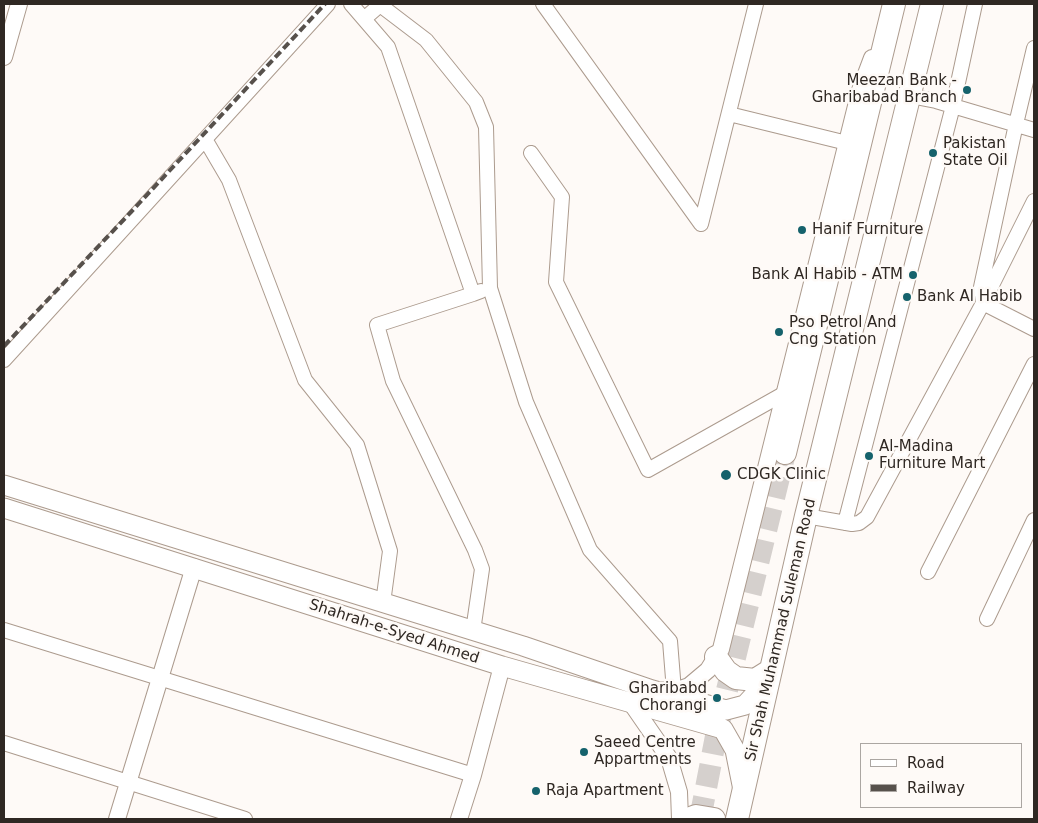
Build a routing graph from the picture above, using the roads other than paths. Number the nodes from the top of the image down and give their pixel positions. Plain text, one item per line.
1 (19, 4) edge
2 (328, 4) edge
3 (351, 4) edge
4 (542, 4) edge
5 (756, 4) edge
6 (892, 4) edge
7 (932, 4) edge
8 (975, 4) edge
9 (364, 19) junction
10 (1034, 48) edge
11 (4, 57) edge
12 (910, 96) junction
13 (953, 106) junction
14 (729, 114) junction
15 (1016, 124) junction
16 (1034, 130) edge
17 (205, 139) junction
18 (847, 142) junction
19 (531, 153) dead end
20 (1034, 201) edge
21 (490, 288) junction
22 (473, 294) junction
23 (983, 303) junction
24 (1034, 329) edge
25 (4, 360) edge
26 (1034, 364) edge
27 (785, 393) junction
28 (785, 453) tunnel mouth
29 (4, 485) edge
30 (4, 508) edge
31 (806, 516) junction
32 (1034, 520) edge
33 (846, 523) junction
34 (194, 567) junction
35 (928, 572) dead end
36 (383, 603) junction
37 (987, 619) dead end
38 (4, 630) edge
39 (473, 631) junction
40 (716, 657) junction
41 (502, 666) junction
42 (770, 675) junction
43 (160, 679) junction
44 (652, 690) junction
45 (674, 691) junction
46 (631, 703) junction
47 (4, 743) edge
48 (473, 776) junction
49 (128, 783) junction
50 (743, 792) junction
51 (117, 819) edge
52 (245, 819) edge
53 (459, 819) edge
54 (680, 819) edge
55 (688, 819) edge
56 (714, 819) edge
57 (737, 819) edge

1 - 11 street
2 - 17 street
3 - 9 street
4 - 14 street
5 - 14 street
6 - 18 street
6 - 28 highway
7 - 12 highway, Sir Shah Muhammad Suleman Road
8 - 13 street
9 - 21 street
9 - 22 street
10 - 15 street
12 - 13 street
12 - 31 highway, Sir Shah Muhammad Suleman Road
13 - 15 street
13 - 33 street
14 - 18 street
15 - 16 street
15 - 23 street
17 - 25 street
17 - 36 street
18 - 27 street
19 - 27 street
20 - 23 street
21 - 22 street
21 - 45 street
22 - 39 street
23 - 24 street
23 - 33 street
26 - 35 street
27 - 40 street
29 - 36 main road, Shahrah-e-Syed Ahmed
30 - 34 main road, Shahrah-e-Syed Ahmed
31 - 33 street
31 - 42 highway, Sir Shah Muhammad Suleman Road
32 - 37 street
34 - 41 main road, Shahrah-e-Syed Ahmed
34 - 43 street
36 - 39 main road, Shahrah-e-Syed Ahmed
38 - 43 street
39 - 44 main road, Shahrah-e-Syed Ahmed
40 - 42 highway
40 - 45 street
41 - 46 main road, Shahrah-e-Syed Ahmed
41 - 48 street
42 - 44 main road, Shahrah-e-Syed Ahmed
42 - 50 highway, Sir Shah Muhammad Suleman Road
43 - 48 street
43 - 49 street
44 - 45 street
46 - 50 main road, Shahrah-e-Syed Ahmed
46 - 54 street
47 - 49 street
48 - 53 street
49 - 51 street
49 - 52 street
50 - 57 highway, Sir Shah Muhammad Suleman Road
55 - 56 highway

